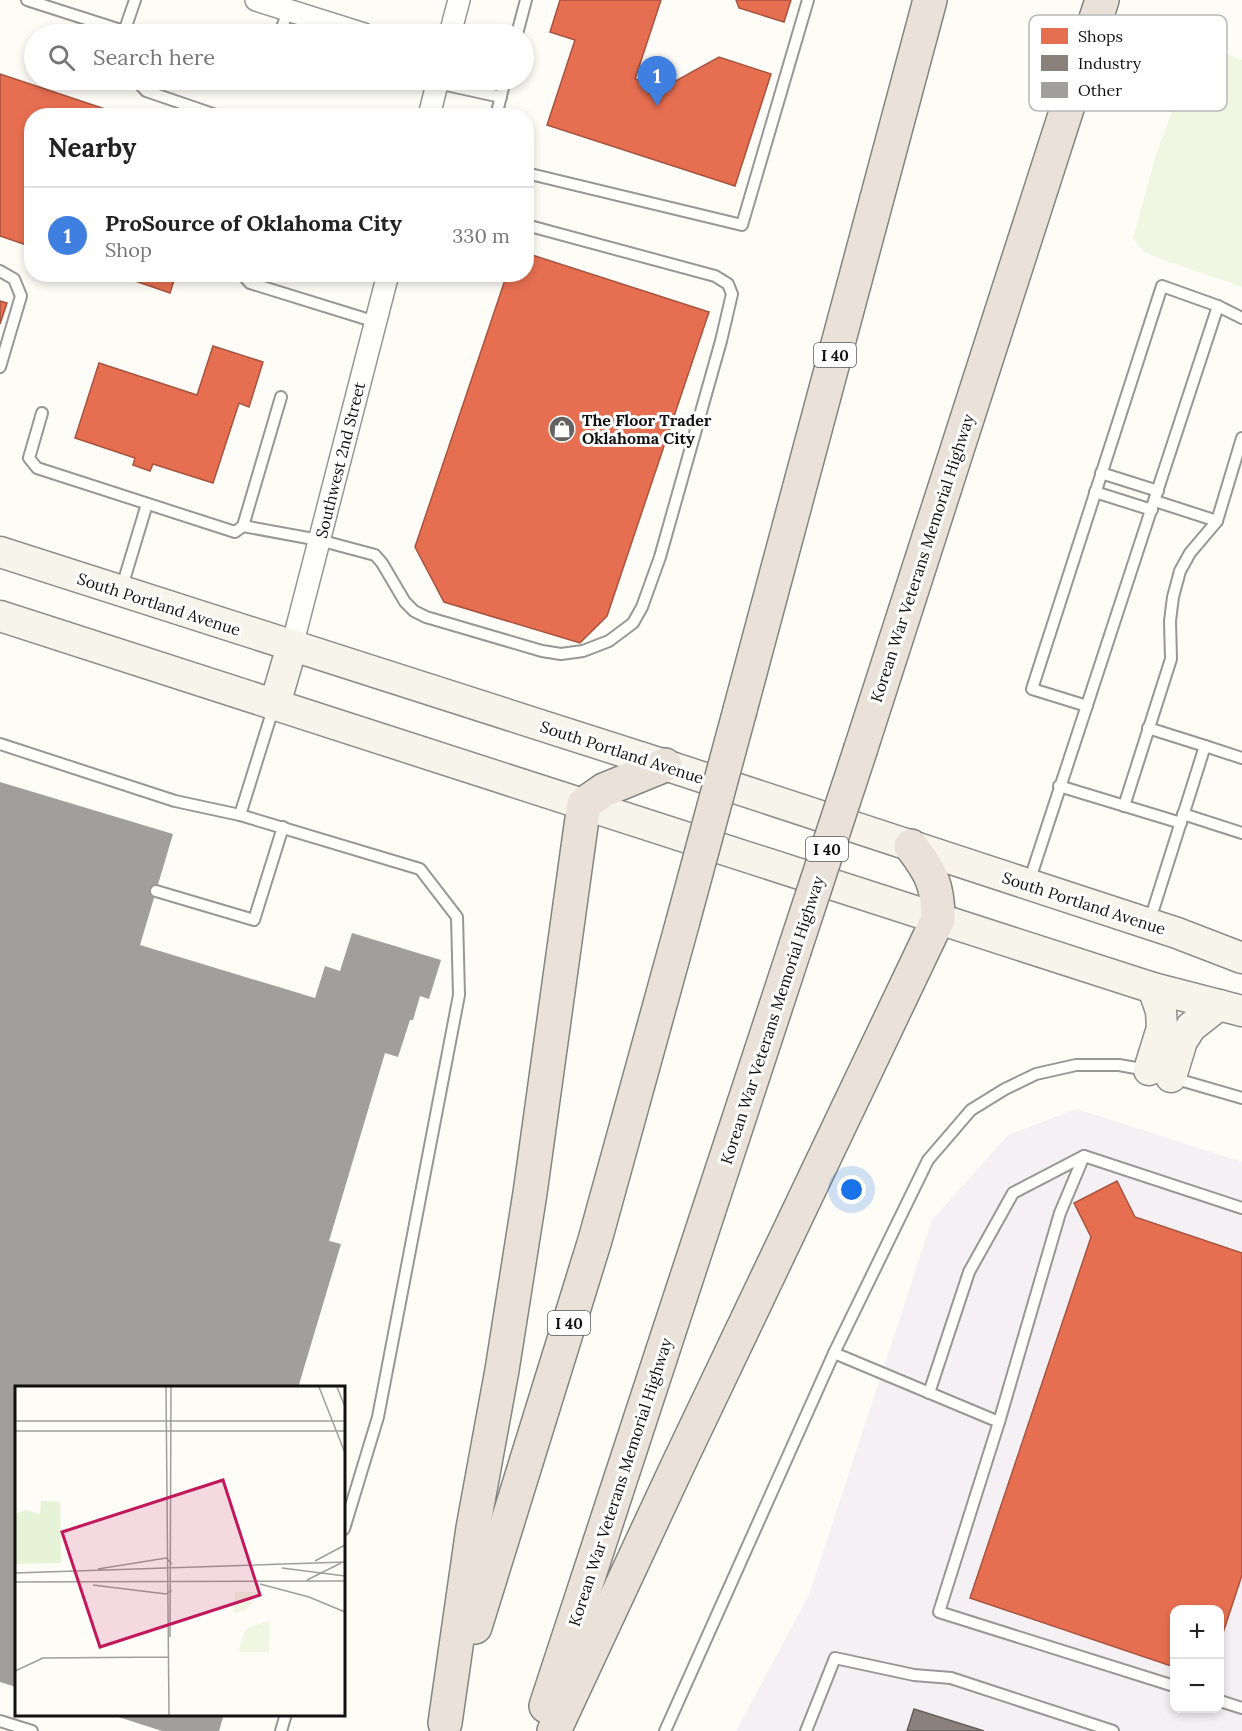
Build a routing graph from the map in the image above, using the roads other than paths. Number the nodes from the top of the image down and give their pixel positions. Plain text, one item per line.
1 (27, 0) edge
2 (135, 0) edge
3 (256, 0) edge
4 (459, 0) edge
5 (526, 0) edge
6 (808, 0) edge
7 (930, 0) edge
8 (1102, 0) edge
9 (1118, 0) edge
10 (288, 10) junction
11 (1097, 15) edge
12 (1109, 15) edge
13 (98, 24) edge
14 (129, 24) edge
15 (283, 24) edge
16 (332, 24) edge
17 (453, 24) edge
18 (520, 24) edge
19 (145, 90) edge
20 (436, 90) edge
21 (473, 90) edge
22 (503, 90) edge
23 (501, 97) junction
24 (196, 108) edge
25 (431, 108) edge
26 (498, 108) edge
27 (1067, 111) edge
28 (534, 175) edge
29 (534, 227) edge
30 (0, 271) edge
31 (249, 282) edge
32 (386, 282) edge
33 (1218, 306) junction
34 (1242, 318) edge
35 (376, 322) junction
36 (0, 367) edge
37 (281, 397) dead end
38 (42, 413) dead end
39 (1242, 438) edge
40 (1101, 473) junction
41 (1095, 492) junction
42 (1155, 500) junction
43 (147, 504) junction
44 (1217, 521) junction
45 (243, 526) junction
46 (319, 540) junction
47 (0, 552) edge
48 (121, 591) junction
49 (0, 616) edge
50 (292, 646) junction
51 (275, 704) junction
52 (1087, 706) junction
53 (1148, 728) junction
54 (0, 744) edge
55 (1205, 746) junction
56 (1242, 758) edge
57 (665, 765) junction
58 (1059, 786) junction
59 (584, 804) junction
60 (1124, 806) junction
61 (240, 815) junction
62 (1182, 819) junction
63 (283, 827) junction
64 (1242, 832) edge
65 (911, 846) junction
66 (1028, 884) junction
67 (156, 891) dead end
68 (938, 919) junction
69 (1149, 924) junction
70 (1242, 958) edge
71 (1153, 988) junction
72 (1230, 1008) edge
73 (1160, 1074) junction
74 (1242, 1098) edge
75 (1084, 1156) junction
76 (1242, 1208) edge
77 (834, 1353) junction
78 (929, 1393) junction
79 (999, 1422) junction
80 (345, 1526) edge
81 (1170, 1685) edge
82 (1224, 1702) edge
83 (1242, 1708) edge
84 (285, 1716) edge
85 (0, 1721) edge
86 (443, 1727) edge
87 (32, 1731) edge
88 (281, 1731) edge
89 (538, 1731) edge
90 (554, 1731) edge
91 (665, 1731) edge
92 (806, 1731) edge
93 (1113, 1731) edge

1 - 13 lane
2 - 14 lane
3 - 10 street
4 - 17 street
5 - 18 lane
6 - 28 lane
7 - 86 highway, I 40, bridge
8 - 11 highway, Korean War Veterans Memorial Highway / I 40
9 - 12 highway
10 - 15 lane
10 - 16 street
19 - 24 lane
20 - 25 street
21 - 23 lane
22 - 23 lane
23 - 26 lane
27 - 89 highway, Korean War Veterans Memorial Highway / I 40, bridge
29 - 46 lane
30 - 36 lane
31 - 35 lane
32 - 35 street, Southwest 2nd Street
33 - 34 lane
33 - 40 lane
33 - 42 lane
35 - 46 street, Southwest 2nd Street
37 - 45 lane
38 - 43 lane
39 - 44 lane
40 - 41 lane
40 - 42 lane
41 - 42 lane
41 - 52 lane
42 - 44 lane
42 - 52 lane
43 - 45 lane
43 - 48 lane
44 - 53 lane
45 - 46 lane
46 - 50 street, Southwest 2nd Street
47 - 48 main road, South Portland Avenue
48 - 50 main road, South Portland Avenue
49 - 51 main road
50 - 51 main road
50 - 57 main road, South Portland Avenue
51 - 59 main road
51 - 61 lane
52 - 58 lane
53 - 55 lane
53 - 60 lane
54 - 61 lane
55 - 56 lane
55 - 62 lane
57 - 59 highway
57 - 65 main road, South Portland Avenue
58 - 60 lane
58 - 66 lane
59 - 68 main road
59 - 86 highway
60 - 62 lane
61 - 63 lane
62 - 64 lane
62 - 69 lane
63 - 67 lane
63 - 80 lane
65 - 66 main road, South Portland Avenue
65 - 68 highway
66 - 69 main road, South Portland Avenue
68 - 71 main road
68 - 90 highway
69 - 70 main road, South Portland Avenue
71 - 72 main road
71 - 73 main road
72 - 73 main road
73 - 74 lane
73 - 77 lane
75 - 76 lane
75 - 78 lane
75 - 79 lane
77 - 78 lane
77 - 91 lane
78 - 79 lane
79 - 81 lane
82 - 83 lane
84 - 88 lane
85 - 87 lane
92 - 93 lane

